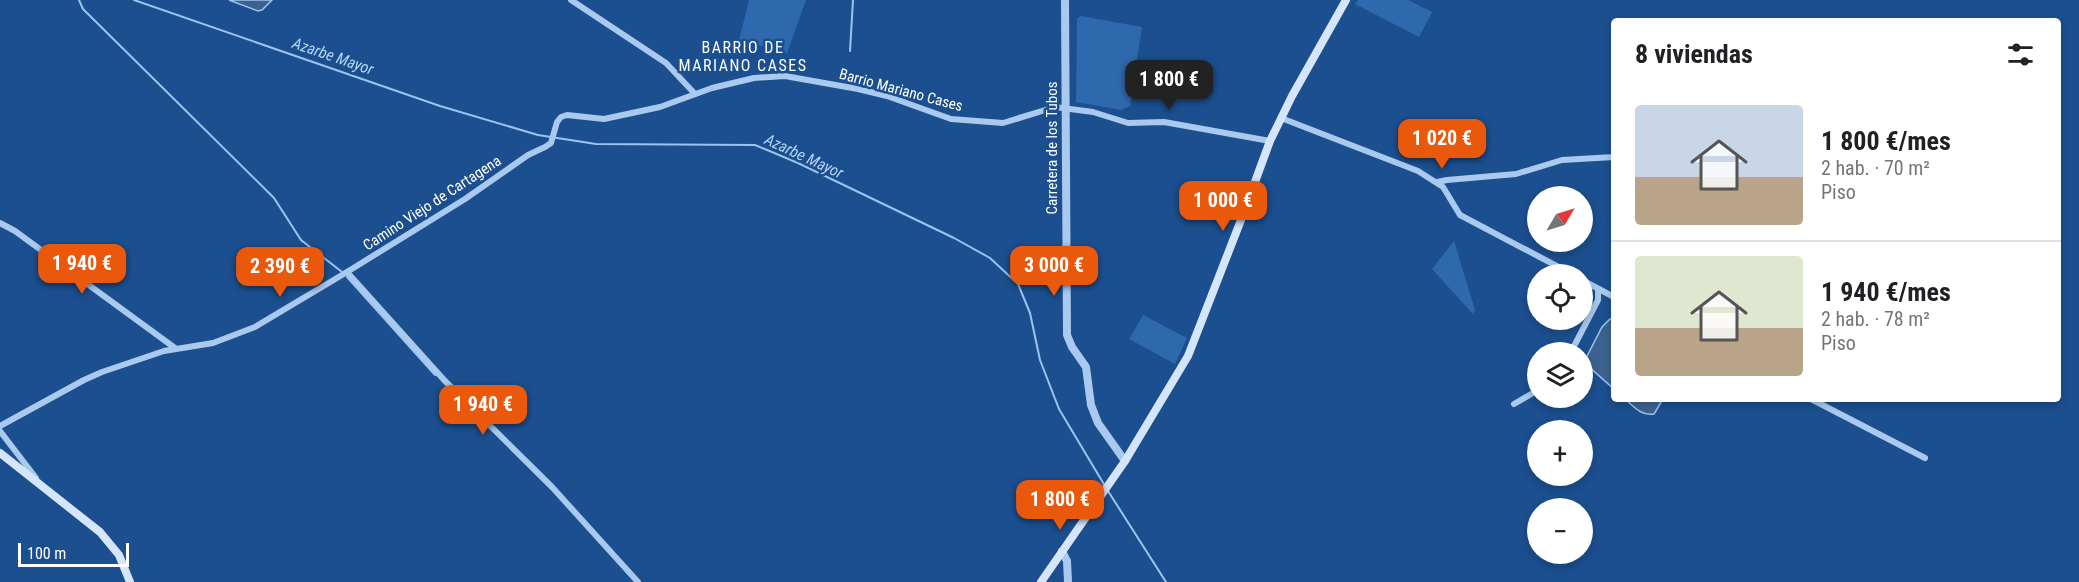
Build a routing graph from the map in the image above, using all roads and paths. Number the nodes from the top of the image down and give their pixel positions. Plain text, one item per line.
1 (571, 0) edge
2 (1065, 0) edge
3 (1346, 0) edge
4 (695, 94) junction
5 (1066, 108) junction
6 (1281, 118) junction
7 (1270, 141) junction
8 (551, 143) joint
9 (1611, 157) edge
10 (1437, 182) junction
11 (0, 223) edge
12 (1553, 264) edge
13 (347, 272) junction
14 (1593, 286) edge
15 (1598, 289) junction
16 (1611, 296) edge
17 (1576, 342) edge
18 (176, 348) junction
19 (1527, 396) edge
20 (1817, 402) edge
21 (1514, 404) dead end
22 (0, 426) edge
23 (0, 431) edge
24 (0, 453) edge
25 (1925, 458) dead end
26 (1125, 461) junction
27 (39, 482) junction
28 (1062, 551) junction
29 (130, 582) edge
30 (638, 582) edge
31 (1041, 582) edge
32 (1068, 582) edge

1 - 4 street
2 - 5 street, Carretera de los Tubos
3 - 6 main road
4 - 5 street, Barrio Mariano Cases
4 - 8 street, Barrio Mariano Cases
5 - 7 street, Barrio Mariano Cases
5 - 26 street, Carretera de los Tubos
6 - 7 main road
6 - 10 street
7 - 26 main road
8 - 13 street, Camino Viejo de Cartagena
9 - 10 street
10 - 12 street
11 - 18 street
13 - 18 street, Camino Viejo de Cartagena
13 - 30 street
14 - 15 street
15 - 16 street
15 - 17 street
18 - 22 street, Camino Viejo de Cartagena
19 - 21 street
20 - 25 street
23 - 27 street
24 - 27 main road
26 - 28 main road
27 - 29 main road
28 - 31 main road
28 - 32 street

